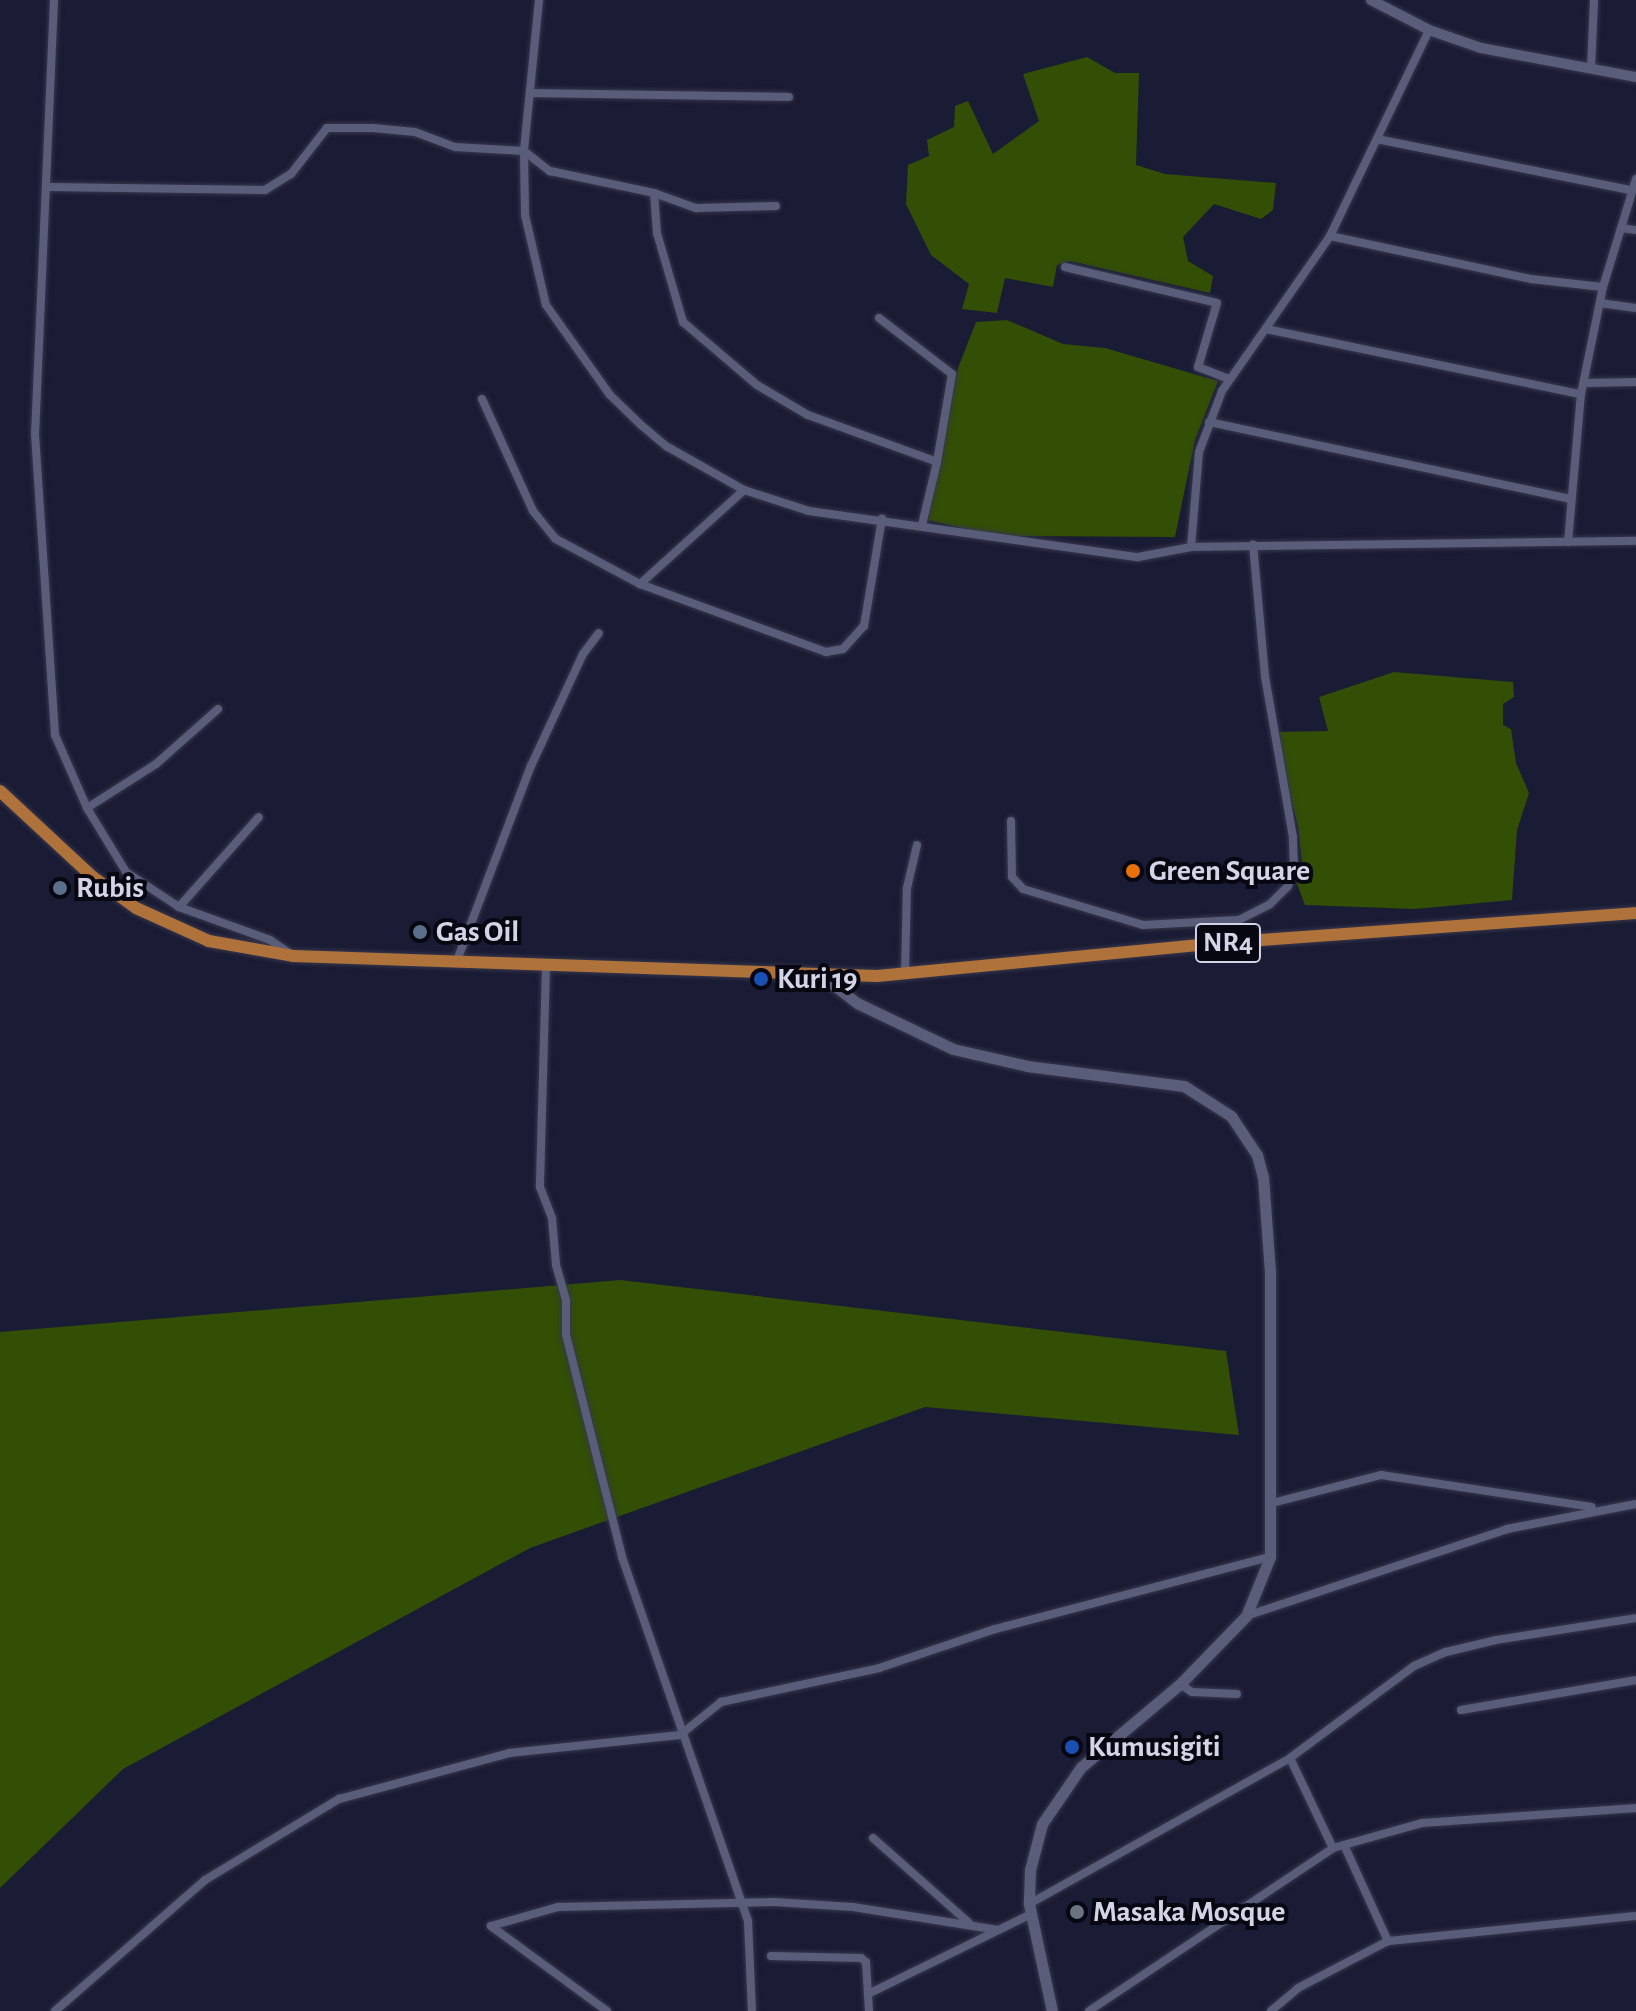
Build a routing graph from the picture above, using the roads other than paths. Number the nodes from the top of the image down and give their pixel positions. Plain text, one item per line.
1 (54, 0) edge
2 (539, 0) edge
3 (1371, 0) edge
4 (1594, 0) edge
5 (1429, 30) junction
6 (1591, 69) junction
7 (1636, 77) edge
8 (532, 93) junction
9 (789, 97) dead end
10 (1377, 139) junction
11 (524, 151) junction
12 (1636, 179) edge
13 (48, 187) junction
14 (1631, 190) junction
15 (654, 193) junction
16 (776, 206) dead end
17 (1621, 228) junction
18 (1636, 230) edge
19 (1330, 236) junction
20 (1065, 267) dead end
21 (1603, 287) junction
22 (1600, 303) junction
23 (1636, 308) edge
24 (879, 318) dead end
25 (1266, 329) junction
26 (1230, 379) junction
27 (1636, 382) edge
28 (1585, 383) junction
29 (1581, 394) junction
30 (482, 399) dead end
31 (1209, 422) junction
32 (937, 462) junction
33 (744, 490) junction
34 (1570, 499) junction
35 (882, 519) junction
36 (922, 525) junction
37 (1636, 541) edge
38 (1568, 542) junction
39 (1253, 545) junction
40 (1191, 547) junction
41 (640, 584) junction
42 (599, 633) dead end
43 (218, 709) dead end
44 (0, 791) edge
45 (87, 808) junction
46 (259, 817) dead end
47 (1011, 821) dead end
48 (917, 845) dead end
49 (179, 907) junction
50 (1636, 913) edge
51 (1239, 920) junction
52 (1218, 943) junction
53 (293, 956) junction
54 (455, 964) junction
55 (546, 967) junction
56 (905, 974) junction
57 (821, 975) junction
58 (1272, 1503) junction
59 (1636, 1504) edge
60 (1597, 1509) junction
61 (1270, 1557) junction
62 (1246, 1616) junction
63 (1636, 1618) edge
64 (1636, 1680) edge
65 (1180, 1684) junction
66 (1237, 1694) dead end
67 (1461, 1710) dead end
68 (680, 1735) junction
69 (1290, 1758) junction
70 (1636, 1808) edge
71 (873, 1838) dead end
72 (1344, 1845) junction
73 (1333, 1848) junction
74 (742, 1903) junction
75 (1030, 1909) junction
76 (1636, 1916) edge
77 (969, 1923) junction
78 (998, 1930) junction
79 (1388, 1941) junction
80 (771, 1956) dead end
81 (868, 1994) junction
82 (55, 2011) edge
83 (607, 2011) edge
84 (752, 2011) edge
85 (869, 2011) edge
86 (1052, 2011) edge
87 (1089, 2011) edge
88 (1271, 2011) edge

1 - 13 street
2 - 8 street
3 - 5 street
4 - 6 street
5 - 6 street
5 - 10 street
6 - 7 street
8 - 9 street
8 - 11 street
10 - 14 street
10 - 19 street
11 - 13 street
11 - 15 street
11 - 33 street
12 - 14 street
13 - 45 street
14 - 17 street
15 - 16 street
15 - 32 street
17 - 18 street
17 - 21 street
19 - 21 street
19 - 25 street
20 - 26 street
21 - 22 street
22 - 23 street
22 - 28 street
24 - 32 street
25 - 26 street
25 - 29 street
26 - 31 street
27 - 28 street
28 - 29 street
29 - 34 street
30 - 41 street
31 - 34 street
31 - 40 street
32 - 36 street
33 - 35 street
33 - 41 street
34 - 38 street
35 - 36 street
35 - 41 street
36 - 40 street
37 - 38 street
38 - 39 street
39 - 40 street
39 - 51 street
42 - 54 street
43 - 45 street
44 - 53 highway, NR4
45 - 49 street
46 - 49 street
47 - 51 street
48 - 56 street
49 - 53 street
50 - 52 highway, NR4
51 - 52 street
52 - 56 highway, NR4
53 - 54 highway, NR4
54 - 55 highway, NR4
55 - 57 highway, NR4
55 - 68 street
56 - 57 highway, NR4
57 - 58 main road
58 - 60 street
58 - 61 main road
59 - 60 street
60 - 62 street
61 - 62 main road
61 - 68 street
62 - 65 main road
63 - 69 street
64 - 67 street
65 - 66 street
65 - 75 main road
68 - 74 street
68 - 82 street
69 - 73 street
69 - 75 street
70 - 72 street
71 - 77 street
72 - 73 street
72 - 79 street
73 - 87 street
74 - 77 street
74 - 83 street
74 - 84 street
75 - 78 street
75 - 86 main road
76 - 79 street
77 - 78 street
78 - 81 street
79 - 88 street
80 - 81 street
81 - 85 street

